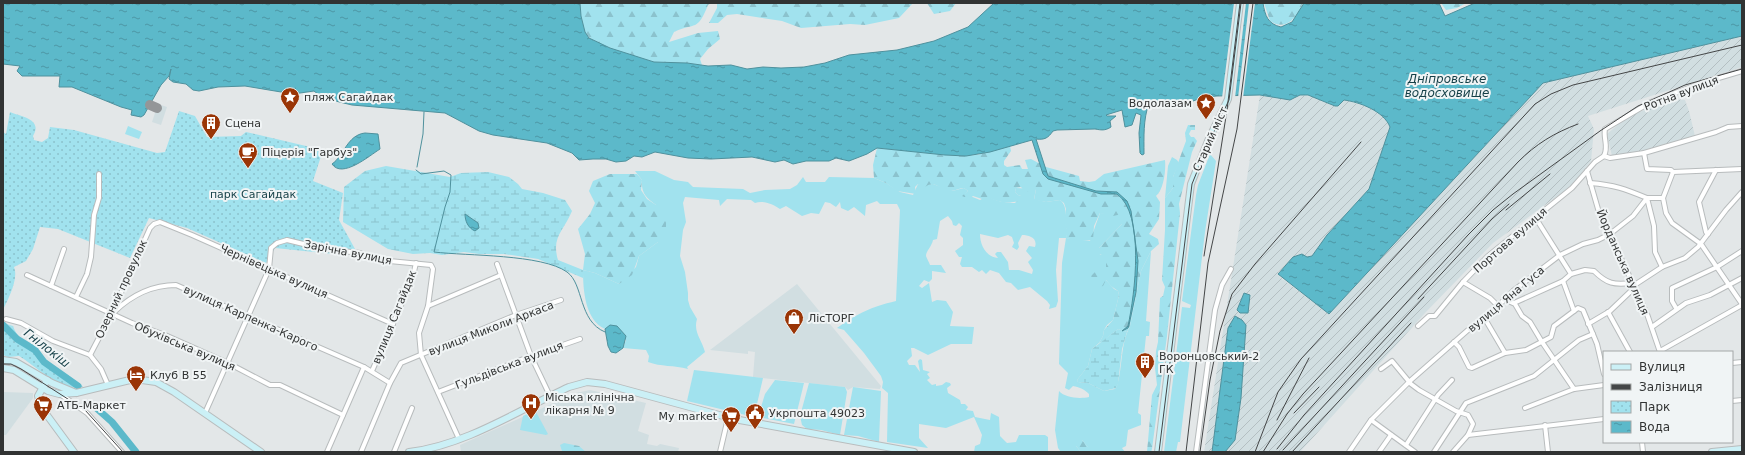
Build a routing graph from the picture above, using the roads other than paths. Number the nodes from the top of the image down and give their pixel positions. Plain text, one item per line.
1 (1240, 3) edge
2 (1742, 71) edge
3 (1742, 126) edge
4 (1644, 153) junction
5 (1604, 156) junction
6 (1742, 169) edge
7 (1716, 170) junction
8 (1587, 171) junction
9 (1673, 172) junction
10 (98, 174) dead end
11 (1590, 183) junction
12 (1742, 192) edge
13 (1648, 198) junction
14 (1662, 198) junction
15 (1535, 218) junction
16 (154, 224) joint
17 (1610, 234) junction
18 (1708, 234) junction
19 (1701, 244) junction
20 (64, 249) dead end
21 (1742, 251) edge
22 (1560, 255) junction
23 (416, 263) junction
24 (496, 264) dead end
25 (1662, 267) junction
26 (1717, 267) junction
27 (269, 269) junction
28 (1231, 269) dead end
29 (1571, 274) junction
30 (27, 275) dead end
31 (501, 275) junction
32 (1742, 278) edge
33 (1563, 280) junction
34 (1463, 282) junction
35 (1632, 284) junction
36 (1730, 285) junction
37 (51, 286) junction
38 (76, 297) junction
39 (561, 300) dead end
40 (1506, 300) junction
41 (1514, 303) junction
42 (1742, 304) edge
43 (428, 306) junction
44 (1499, 307) junction
45 (1676, 308) junction
46 (1574, 311) junction
47 (1608, 312) junction
48 (112, 313) junction
49 (516, 315) junction
50 (248, 317) junction
51 (6, 319) dead end
52 (1485, 319) junction
53 (393, 324) junction
54 (1588, 324) junction
55 (1418, 326) dead end
56 (1652, 327) junction
57 (1593, 334) junction
58 (580, 339) dead end
59 (1454, 342) junction
60 (1542, 342) junction
61 (1629, 351) edge
62 (1660, 351) edge
63 (1662, 351) edge
64 (1505, 352) junction
65 (90, 355) junction
66 (421, 355) junction
67 (531, 356) junction
68 (3, 360) edge
69 (1554, 360) junction
70 (228, 363) junction
71 (364, 367) junction
72 (3, 368) edge
73 (1381, 369) dead end
74 (1603, 370) edge
75 (372, 371) junction
76 (47, 380) junction
77 (1452, 380) dead end
78 (1410, 381) junction
79 (390, 383) junction
80 (108, 385) junction
81 (1603, 385) edge
82 (42, 388) junction
83 (1574, 389) junction
84 (438, 392) junction
85 (76, 393) junction
86 (59, 394) junction
87 (550, 396) junction
88 (1435, 400) junction
89 (412, 408) dead end
90 (1526, 408) dead end
91 (1460, 411) junction
92 (205, 413) junction
93 (343, 415) junction
94 (728, 418) junction
95 (1603, 419) edge
96 (1371, 420) junction
97 (1545, 425) junction
98 (1391, 435) junction
99 (1468, 435) junction
100 (459, 440) junction
101 (1407, 447) junction
102 (1742, 449) edge
103 (902, 451) edge
104 (74, 452) edge
105 (122, 452) edge
106 (261, 452) edge
107 (327, 452) edge
108 (361, 452) edge
109 (394, 452) edge
110 (409, 452) edge
111 (720, 452) edge
112 (914, 452) edge
113 (1158, 452) edge
114 (1196, 452) edge
115 (1349, 452) edge
116 (1379, 452) edge
117 (1406, 452) edge
118 (1415, 452) edge
119 (1434, 452) edge
120 (1454, 452) edge
121 (1548, 452) edge
122 (1712, 452) edge

1 - 113 main road, Старий міст
2 - 5 street, Ротна вулиця
3 - 4 street
4 - 5 street
4 - 9 street
5 - 8 street, Портова вулиця
6 - 7 street
7 - 9 street
7 - 18 street
8 - 11 street, Йорданська вулиця
8 - 15 street, Портова вулиця
9 - 14 street
10 - 38 street
11 - 13 street
11 - 17 street, Йорданська вулиця
12 - 18 street
13 - 14 street
13 - 17 street, вулиця Яна Гуса
13 - 25 street
14 - 19 street
15 - 22 street
15 - 34 street, Портова вулиця
16 - 27 street, Чернівецька вулиця
16 - 48 street, Озерний провулок
17 - 22 street, вулиця Яна Гуса
17 - 35 street, Йорданська вулиця
18 - 19 street
19 - 25 street
19 - 26 street
20 - 37 street
21 - 26 street
22 - 29 street
22 - 40 street, вулиця Яна Гуса
23 - 27 street, Зарічна вулиця
23 - 43 street, Зарічна вулиця
23 - 53 street, вулиця Сагайдак
24 - 31 street
25 - 35 street
26 - 36 street
26 - 45 street
27 - 50 street
27 - 53 street, Чернівецька вулиця
28 - 114 street
29 - 33 street
29 - 35 street
30 - 37 street, Обухівська вулиця
31 - 43 street
31 - 49 street
32 - 36 street
33 - 41 street
33 - 46 street
34 - 44 street
34 - 55 street, Портова вулиця
35 - 47 street
35 - 56 street, Йорданська вулиця
36 - 42 street
36 - 45 street
37 - 38 street, Обухівська вулиця
38 - 48 street, Обухівська вулиця
39 - 49 street, вулиця Миколи Аркаса
40 - 41 street
40 - 44 street, вулиця Яна Гуса
41 - 60 street
42 - 63 street
43 - 66 street, Зарічна вулиця
44 - 52 street, вулиця Яна Гуса
45 - 56 street
46 - 54 street
46 - 60 street
47 - 54 street
47 - 61 street
48 - 50 street, вулиця Карпенка-Карого
48 - 65 street, Озерний провулок
48 - 70 street, Обухівська вулиця
49 - 66 street, вулиця Миколи Аркаса
49 - 67 street
50 - 70 street
50 - 71 street, вулиця Карпенка-Карого
51 - 65 street
52 - 59 street, вулиця Яна Гуса
52 - 64 street
53 - 75 street, вулиця Сагайдак
54 - 57 street
56 - 62 street, Йорданська вулиця
57 - 69 street
57 - 74 street
58 - 67 street, Гульдівська вулиця
59 - 64 street
59 - 78 street, вулиця Яна Гуса
60 - 64 street
60 - 69 street
65 - 80 street
66 - 79 street, вулиця Миколи Аркаса
66 - 84 street, Зарічна вулиця
67 - 84 street, Гульдівська вулиця
67 - 87 street
68 - 76 main road
69 - 83 street
69 - 91 street
70 - 92 street
70 - 93 street, Обухівська вулиця
71 - 75 street, вулиця Карпенка-Карого
71 - 93 street, вулиця Сагайдак
72 - 82 main road
73 - 78 street
75 - 79 street, вулиця Карпенка-Карого
76 - 82 main road
76 - 85 main road
77 - 88 street
78 - 88 street
78 - 96 street, вулиця Яна Гуса
79 - 108 street, вулиця Миколи Аркаса
80 - 85 main road
80 - 92 main road
81 - 83 street
82 - 86 main road
82 - 104 main road
83 - 90 street
84 - 100 street, Зарічна вулиця
85 - 86 main road
86 - 105 street
87 - 94 main road
87 - 100 main road
88 - 91 street
88 - 101 street
89 - 109 street
91 - 99 street
91 - 119 street
92 - 106 main road
93 - 107 street, вулиця Сагайдак
94 - 103 main road
94 - 111 street
95 - 97 street
96 - 98 street
96 - 115 street, вулиця Яна Гуса
97 - 99 street
97 - 121 street
98 - 101 street
98 - 116 street
99 - 120 street
100 - 110 main road
101 - 117 street
101 - 118 street
102 - 122 main road
103 - 112 main road

